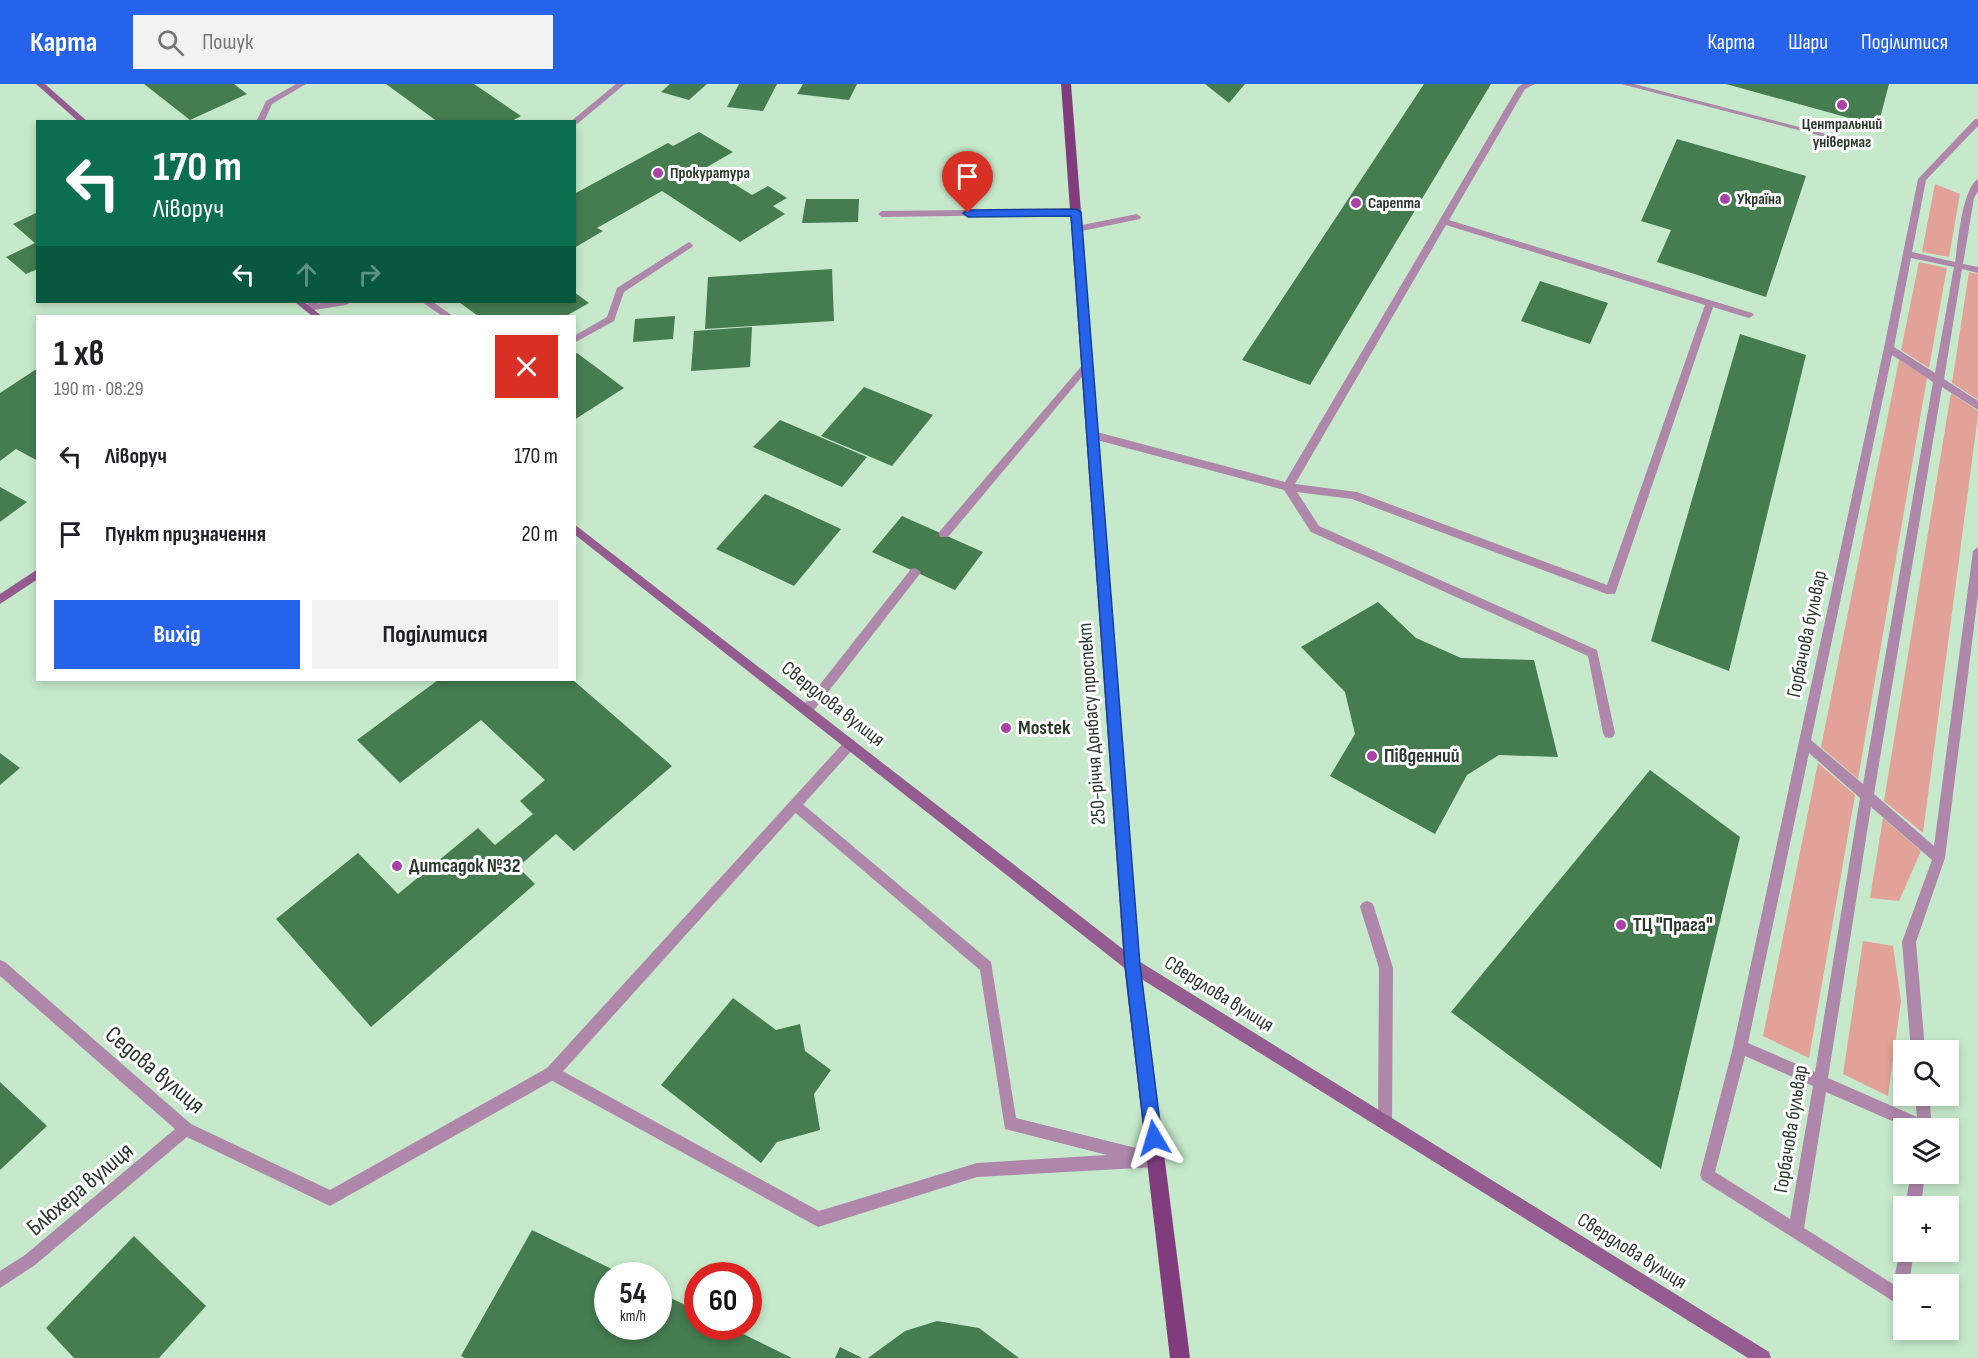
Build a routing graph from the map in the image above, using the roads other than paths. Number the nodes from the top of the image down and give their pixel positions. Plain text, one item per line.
1 (40, 84) edge
2 (303, 84) edge
3 (621, 84) edge
4 (1066, 84) edge
5 (1531, 84) edge
6 (1625, 84) edge
7 (82, 120) edge
8 (262, 120) edge
9 (576, 120) edge
10 (1978, 121) edge
11 (1856, 143) dead end
12 (1978, 182) edge
13 (1076, 212) junction
14 (882, 214) dead end
15 (1137, 217) dead end
16 (1443, 221) junction
17 (1077, 229) junction
18 (689, 245) dead end
19 (1907, 254) junction
20 (1958, 265) junction
21 (1978, 270) edge
22 (332, 303) edge
23 (428, 303) edge
24 (1710, 303) junction
25 (303, 305) edge
26 (316, 315) edge
27 (446, 315) edge
28 (1749, 315) dead end
29 (576, 339) edge
30 (1889, 348) junction
31 (1088, 364) junction
32 (1937, 380) junction
33 (1978, 406) edge
34 (1093, 435) junction
35 (1288, 487) junction
36 (576, 530) edge
37 (944, 534) dead end
38 (1978, 551) edge
39 (915, 572) dead end
40 (36, 574) edge
41 (0, 600) edge
42 (807, 710) junction
43 (1610, 733) dead end
44 (1805, 742) junction
45 (850, 744) junction
46 (1867, 796) junction
47 (795, 805) junction
48 (1939, 858) junction
49 (1367, 907) dead end
50 (1132, 965) junction
51 (0, 967) edge
52 (1917, 1040) edge
53 (1740, 1047) junction
54 (552, 1074) junction
55 (1820, 1082) junction
56 (1902, 1118) edge
57 (1385, 1122) junction
58 (186, 1128) junction
59 (1156, 1160) junction
60 (1796, 1232) junction
61 (1904, 1262) edge
62 (0, 1280) edge
63 (1754, 1355) edge
64 (1180, 1358) edge

1 - 7 street
2 - 8 street
3 - 9 street
4 - 13 main road, 250-річчя Донбасу проспект
5 - 16 street
6 - 11 street
10 - 19 street, Горбачова бульвар
12 - 20 street, Горбачова бульвар
13 - 14 street
13 - 17 main road, 250-річчя Донбасу проспект
15 - 17 street
16 - 24 street
16 - 35 street
17 - 31 main road, 250-річчя Донбасу проспект
18 - 29 street
19 - 20 street
19 - 30 street, Горбачова бульвар
20 - 21 street
20 - 32 street, Горбачова бульвар
22 - 25 street
23 - 27 street
24 - 28 street
24 - 35 street
25 - 26 street
30 - 32 street
30 - 44 street, Горбачова бульвар
31 - 34 main road, 250-річчя Донбасу проспект
31 - 37 street
32 - 33 street
32 - 46 street, Горбачова бульвар
34 - 35 street
34 - 50 main road, 250-річчя Донбасу проспект
35 - 43 street
36 - 42 street, Свердлова вулиця
38 - 48 street
39 - 42 street
40 - 41 street
42 - 45 street, Свердлова вулиця
44 - 46 street
44 - 53 street, Горбачова бульвар
45 - 47 street
45 - 50 street, Свердлова вулиця
46 - 48 street
46 - 55 street, Горбачова бульвар
47 - 54 street
47 - 59 street
48 - 52 street
49 - 57 street
50 - 57 street, Свердлова вулиця
50 - 59 main road, 250-річчя Донбасу проспект
51 - 58 street, Седова вулиця
53 - 55 street
53 - 60 street, Горбачова бульвар
54 - 58 street, Седова вулиця
54 - 59 street
55 - 56 street
55 - 60 street, Горбачова бульвар
57 - 63 street, Свердлова вулиця
58 - 62 street, Блюхера вулиця
59 - 64 main road, 250-річчя Донбасу проспект
60 - 61 street

